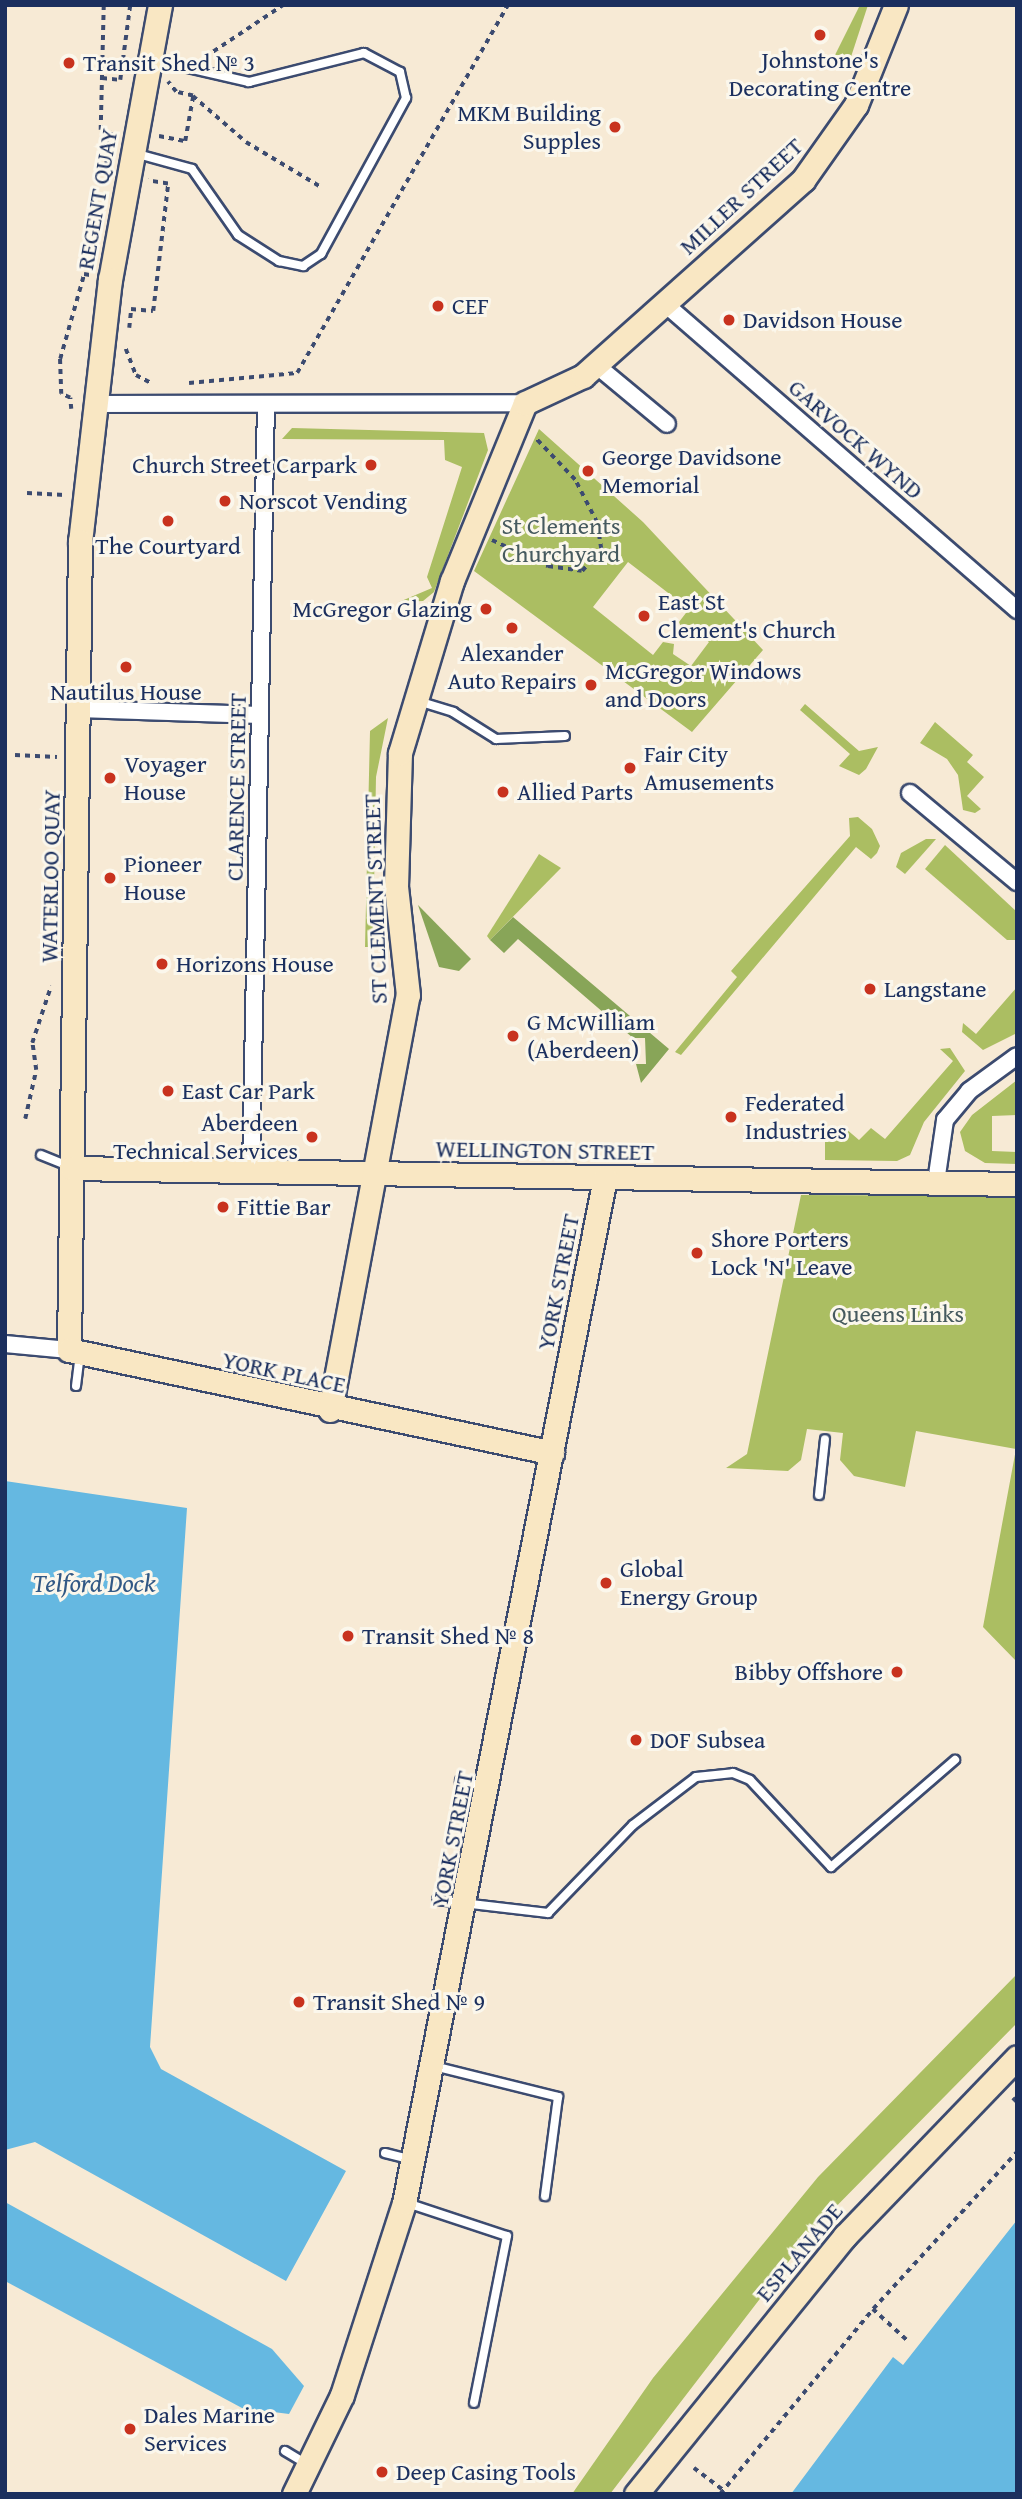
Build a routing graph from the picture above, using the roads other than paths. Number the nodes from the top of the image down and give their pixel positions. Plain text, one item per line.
1 (160, 5) edge
2 (896, 5) edge
3 (150, 59) junction
4 (132, 152) junction
5 (664, 303) junction
6 (596, 365) junction
7 (525, 403) junction
8 (95, 404) junction
9 (266, 405) junction
10 (667, 425) dead end
11 (1017, 610) edge
12 (412, 699) junction
13 (78, 709) junction
14 (260, 715) junction
15 (565, 736) dead end
16 (910, 793) dead end
17 (1017, 883) edge
18 (1017, 1056) edge
19 (41, 1155) dead end
20 (72, 1168) junction
21 (251, 1170) junction
22 (379, 1173) junction
23 (605, 1178) junction
24 (936, 1182) junction
25 (1017, 1184) edge
26 (5, 1344) edge
27 (74, 1353) junction
28 (76, 1386) dead end
29 (330, 1409) junction
30 (825, 1439) dead end
31 (552, 1453) junction
32 (819, 1495) dead end
33 (955, 1759) dead end
34 (460, 1781) dead end
35 (488, 1787) junction
36 (437, 1900) dead end
37 (466, 1904) junction
38 (1017, 2057) edge
39 (434, 2066) junction
40 (385, 2153) dead end
41 (414, 2160) junction
42 (545, 2196) dead end
43 (404, 2203) junction
44 (474, 2403) dead end
45 (285, 2451) dead end
46 (308, 2464) junction
47 (297, 2493) edge
48 (636, 2494) edge

1 - 3 street, REGENT QUAY
2 - 5 street, MILLER STREET
3 - 4 street, REGENT QUAY
3 - 4 lane
4 - 8 street, REGENT QUAY
5 - 6 street, MILLER STREET
5 - 11 street, GARVOCK WYND
6 - 7 street, MILLER STREET
6 - 10 street
7 - 9 street
7 - 12 street, ST CLEMENT STREET
8 - 9 street
8 - 13 street, WATERLOO QUAY
9 - 14 street, CLARENCE STREET
12 - 15 lane
12 - 22 street, ST CLEMENT STREET
13 - 14 street
13 - 20 street, WATERLOO QUAY
14 - 21 street, CLARENCE STREET
16 - 17 street
18 - 24 street
19 - 20 lane
20 - 21 street, WELLINGTON STREET
20 - 27 street, WATERLOO QUAY
21 - 22 street, WELLINGTON STREET
22 - 23 street, WELLINGTON STREET
22 - 29 street, ST CLEMENT STREET
23 - 24 street, WELLINGTON STREET
23 - 31 street, YORK STREET
24 - 25 street, WELLINGTON STREET
26 - 27 street, YORK PLACE
27 - 28 lane
27 - 29 street, YORK PLACE
29 - 31 street, YORK PLACE
30 - 32 lane
31 - 35 street, YORK STREET
33 - 37 lane
34 - 35 lane
35 - 37 street, YORK STREET
36 - 37 lane
37 - 39 street, YORK STREET
38 - 48 street, ESPLANADE
39 - 41 street, YORK STREET
39 - 42 lane
40 - 41 lane
41 - 43 street, YORK STREET
43 - 44 lane
43 - 46 street, YORK STREET
45 - 46 lane
46 - 47 street, YORK STREET

